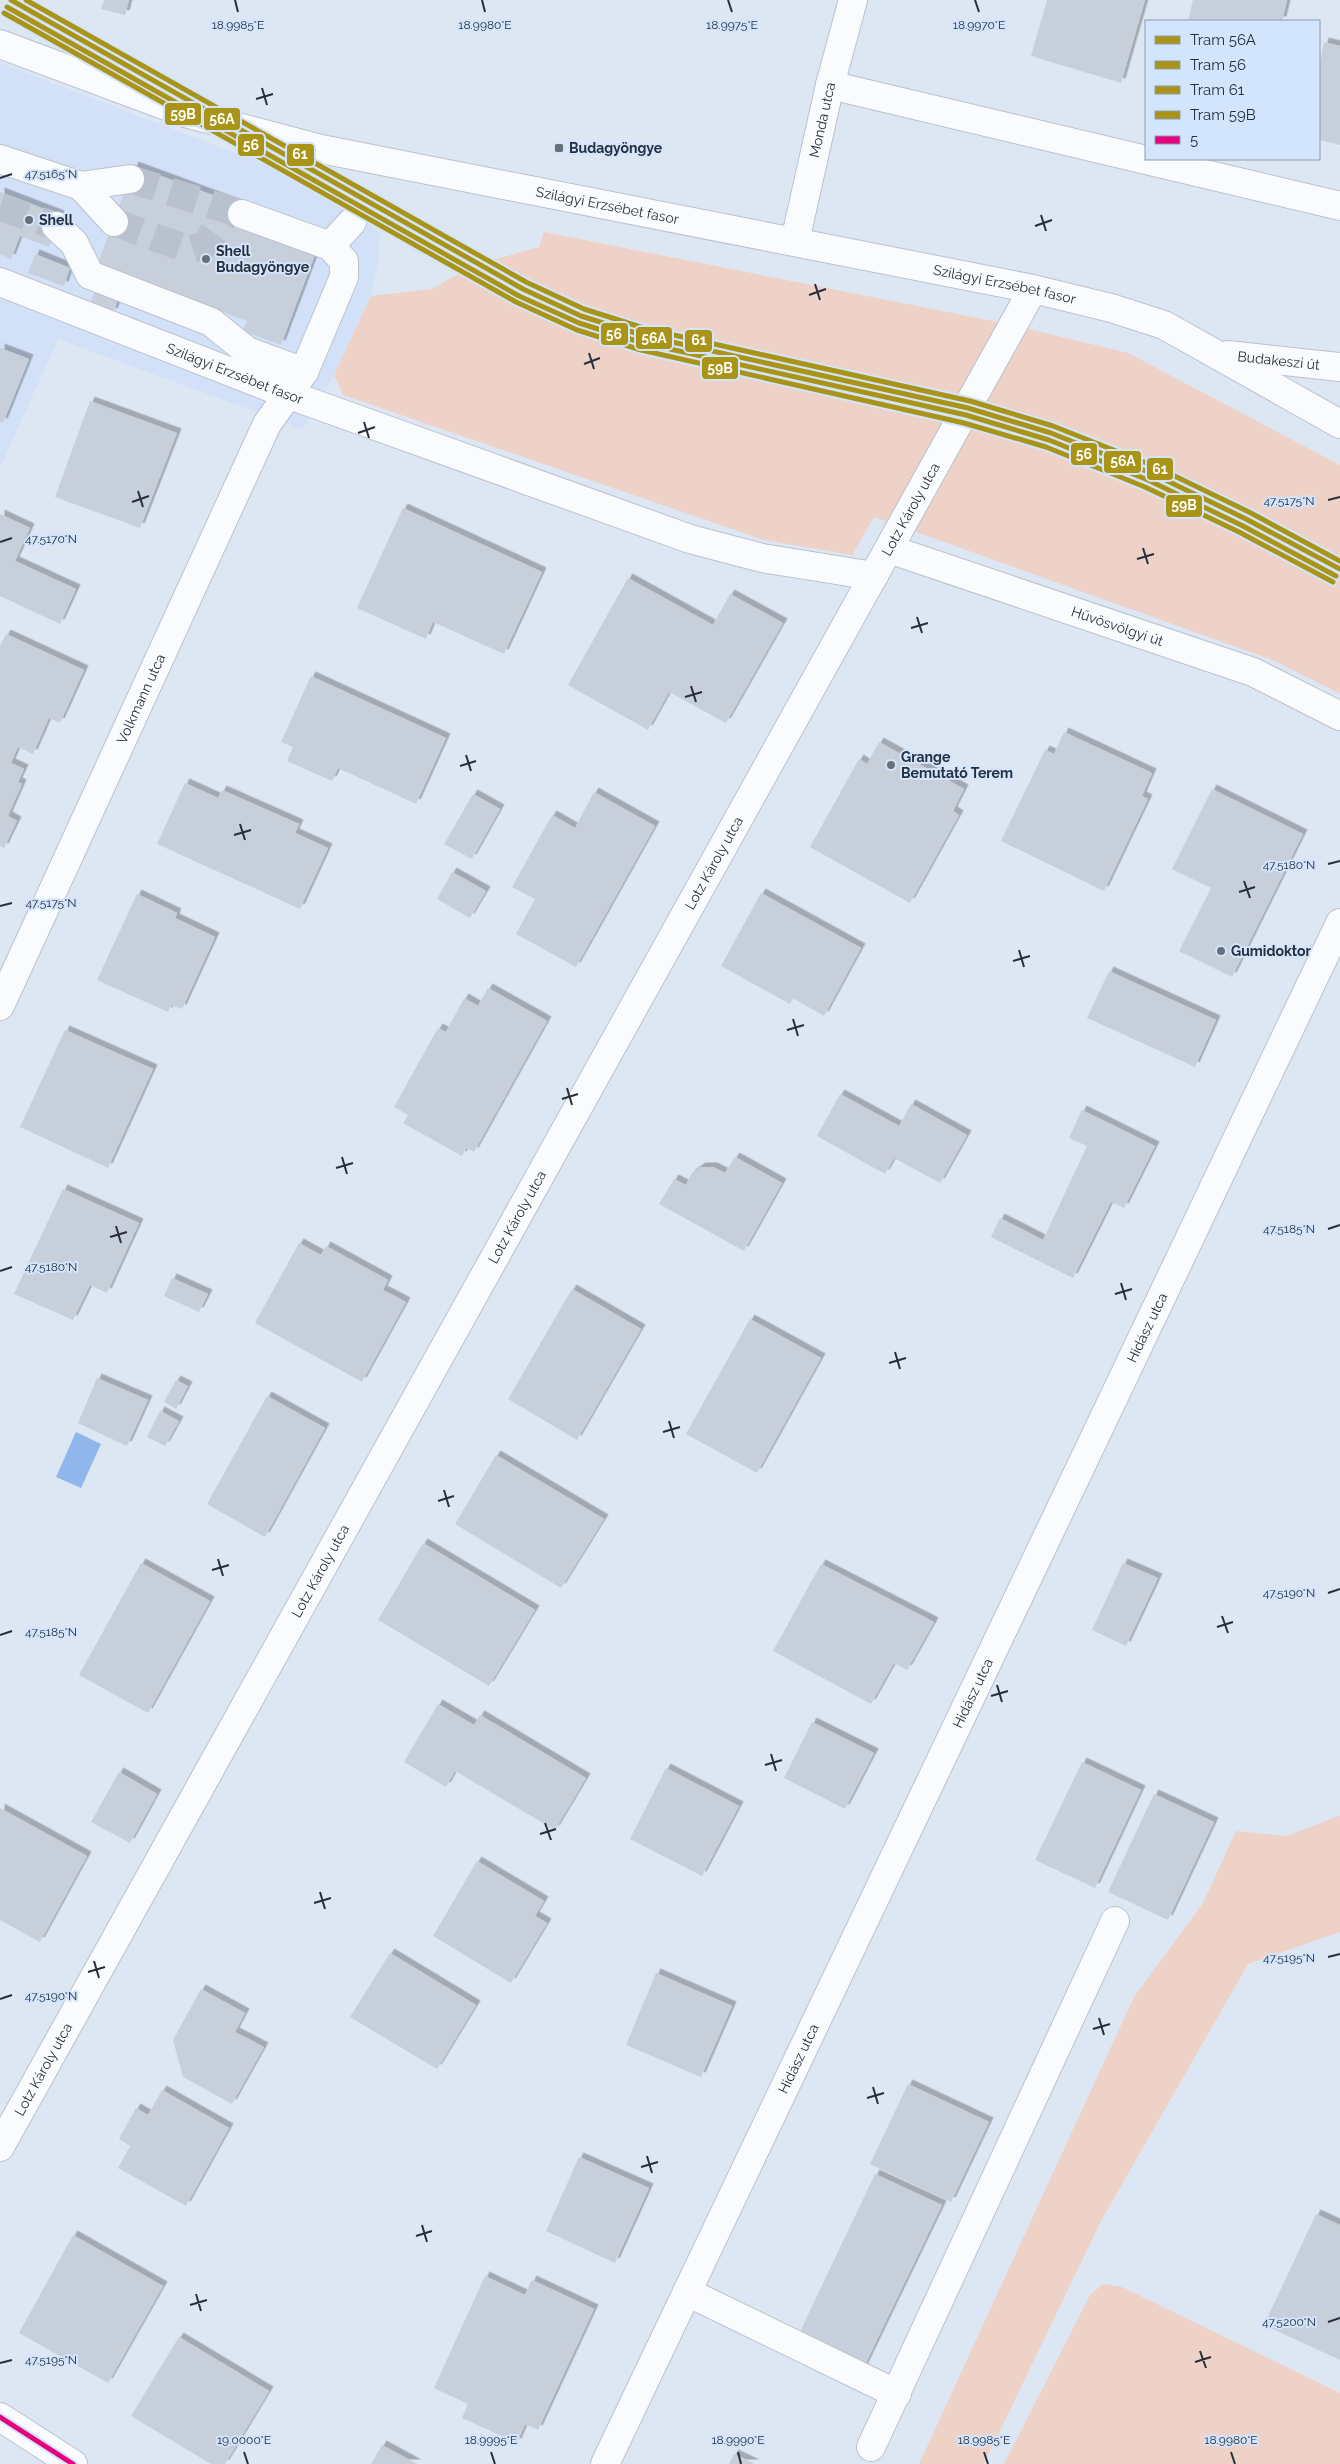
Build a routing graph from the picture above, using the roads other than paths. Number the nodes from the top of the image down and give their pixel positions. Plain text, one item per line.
1 (853, 0) edge
2 (0, 44) edge
3 (830, 85) junction
4 (0, 159) edge
5 (1145, 160) edge
6 (1146, 160) edge
7 (130, 179) tunnel mouth
8 (81, 186) junction
9 (1340, 206) edge
10 (242, 214) tunnel mouth
11 (114, 222) tunnel mouth
12 (352, 222) dead end
13 (56, 226) tunnel mouth
14 (794, 241) junction
15 (330, 246) junction
16 (0, 282) edge
17 (1033, 289) junction
18 (1217, 354) junction
19 (1340, 367) edge
20 (304, 372) junction
21 (287, 394) junction
22 (1340, 424) edge
23 (889, 549) junction
24 (874, 576) junction
25 (1340, 716) edge
26 (1340, 923) edge
27 (0, 1006) edge
28 (1115, 1921) dead end
29 (0, 2146) edge
30 (687, 2292) junction
31 (896, 2394) junction
32 (0, 2417) edge
33 (872, 2447) dead end
34 (73, 2464) edge
35 (605, 2464) edge

1 - 3 street, Monda utca
2 - 14 street, Szilágyi Erzsébet fasor
3 - 5 street
3 - 14 street, Monda utca
4 - 8 street
6 - 9 street
7 - 8 street
8 - 11 street
10 - 15 street
12 - 15 street
13 - 20 street
14 - 17 street, Szilágyi Erzsébet fasor
15 - 20 street, Volkmann utca
16 - 21 street, Szilágyi Erzsébet fasor
17 - 18 street, Szilágyi Erzsébet fasor
17 - 23 street, Lotz Károly utca
18 - 19 street, Budakeszi út
18 - 22 street
20 - 21 street, Volkmann utca
21 - 24 street, Szilágyi Erzsébet fasor
21 - 27 street, Volkmann utca
23 - 24 street, Lotz Károly utca
23 - 25 street, Hűvösvölgyi út
24 - 29 street, Lotz Károly utca
26 - 30 street, Hidász utca
28 - 31 street
30 - 31 street
30 - 35 street, Hidász utca
31 - 33 street
32 - 34 street

